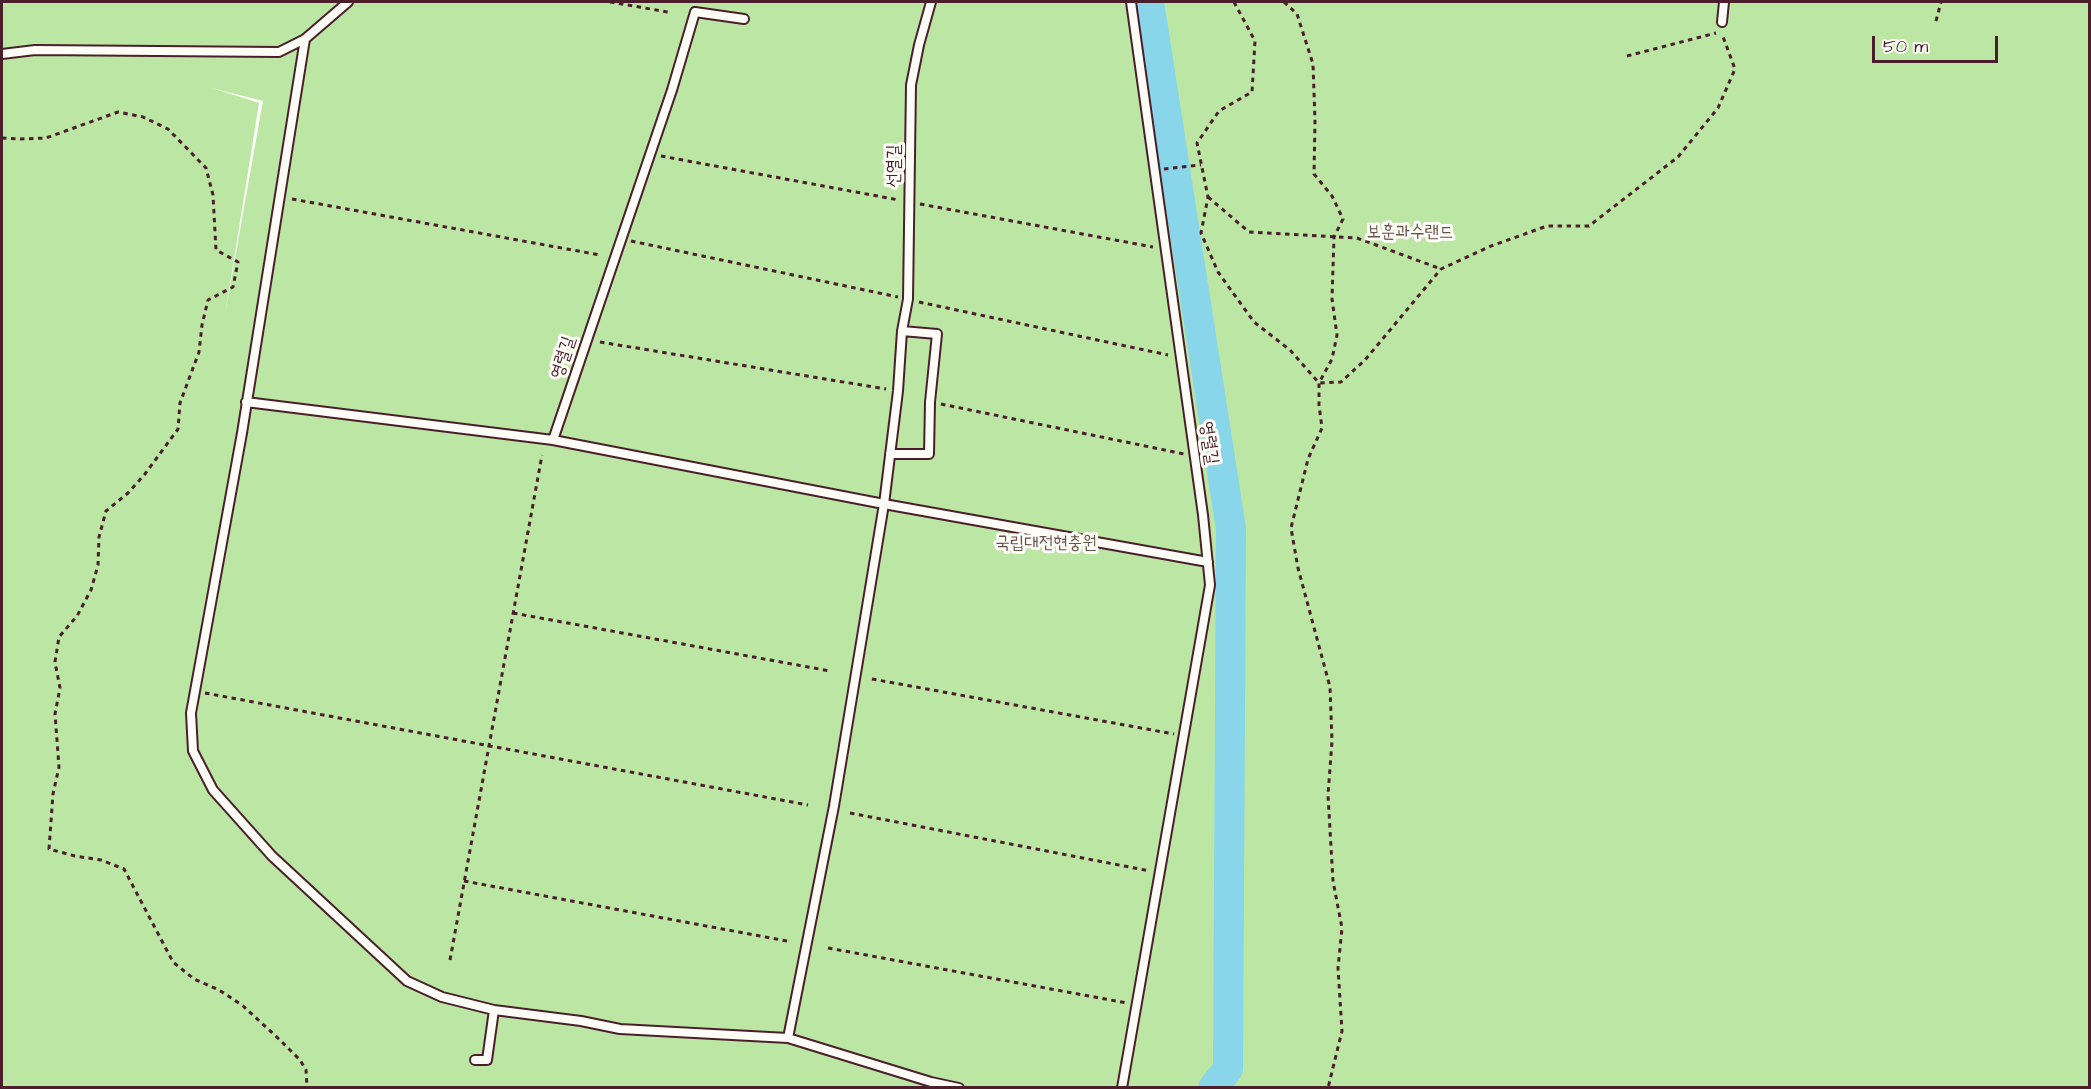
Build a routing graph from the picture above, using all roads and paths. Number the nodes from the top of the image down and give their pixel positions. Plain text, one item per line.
1 (348, 2) edge
2 (610, 2) edge
3 (931, 2) edge
4 (1131, 2) edge
5 (1234, 2) edge
6 (1284, 2) edge
7 (1724, 2) edge
8 (1941, 2) edge
9 (668, 12) dead end
10 (744, 19) dead end
11 (1936, 21) dead end
12 (1722, 22) dead end
13 (305, 39) junction
14 (2, 54) edge
15 (1627, 56) dead end
16 (2, 138) edge
17 (1202, 165) junction
18 (1168, 169) dead end
19 (1208, 197) junction
20 (292, 199) dead end
21 (1334, 237) junction
22 (600, 255) dead end
23 (1441, 269) junction
24 (902, 331) junction
25 (586, 339) junction
26 (1319, 383) junction
27 (898, 391) junction
28 (246, 402) junction
29 (930, 402) junction
30 (553, 441) junction
31 (890, 454) junction
32 (542, 455) dead end
33 (1194, 456) junction
34 (884, 504) junction
35 (1208, 562) junction
36 (513, 613) junction
37 (830, 671) dead end
38 (872, 679) dead end
39 (199, 692) dead end
40 (1184, 736) junction
41 (489, 746) junction
42 (808, 805) dead end
43 (850, 813) dead end
44 (1160, 873) junction
45 (464, 881) junction
46 (787, 941) dead end
47 (828, 948) dead end
48 (450, 960) dead end
49 (1137, 1005) junction
50 (494, 1010) junction
51 (788, 1038) junction
52 (475, 1060) dead end
53 (307, 1088) edge
54 (959, 1088) edge
55 (1122, 1088) edge
56 (1328, 1088) edge

1 - 13 lane
2 - 9 path
3 - 24 lane, 선열길
4 - 33 lane, 영렬길
5 - 17 path
6 - 21 path
7 - 12 lane
8 - 11 path
10 - 25 lane, 영렬길
13 - 14 lane
13 - 28 lane
15 - 23 path
16 - 53 path
17 - 18 path
17 - 19 path
19 - 21 path
19 - 26 path
20 - 22 path
21 - 23 path
21 - 26 path
23 - 26 path
24 - 27 lane
24 - 29 lane
25 - 27 path
25 - 30 lane, 영렬길
26 - 56 path
27 - 31 lane
28 - 30 lane
28 - 50 lane
29 - 31 lane
29 - 33 path
30 - 34 lane
31 - 34 lane
32 - 36 path
33 - 35 lane, 영렬길
34 - 35 lane
34 - 51 lane
35 - 40 lane, 영렬길
36 - 37 path
36 - 41 path
38 - 40 path
39 - 41 path
40 - 44 lane, 영렬길
41 - 42 path
41 - 45 path
43 - 44 path
44 - 49 lane, 영렬길
45 - 46 path
45 - 48 path
47 - 49 path
49 - 55 lane, 영렬길
50 - 51 lane
50 - 52 lane
51 - 54 lane

